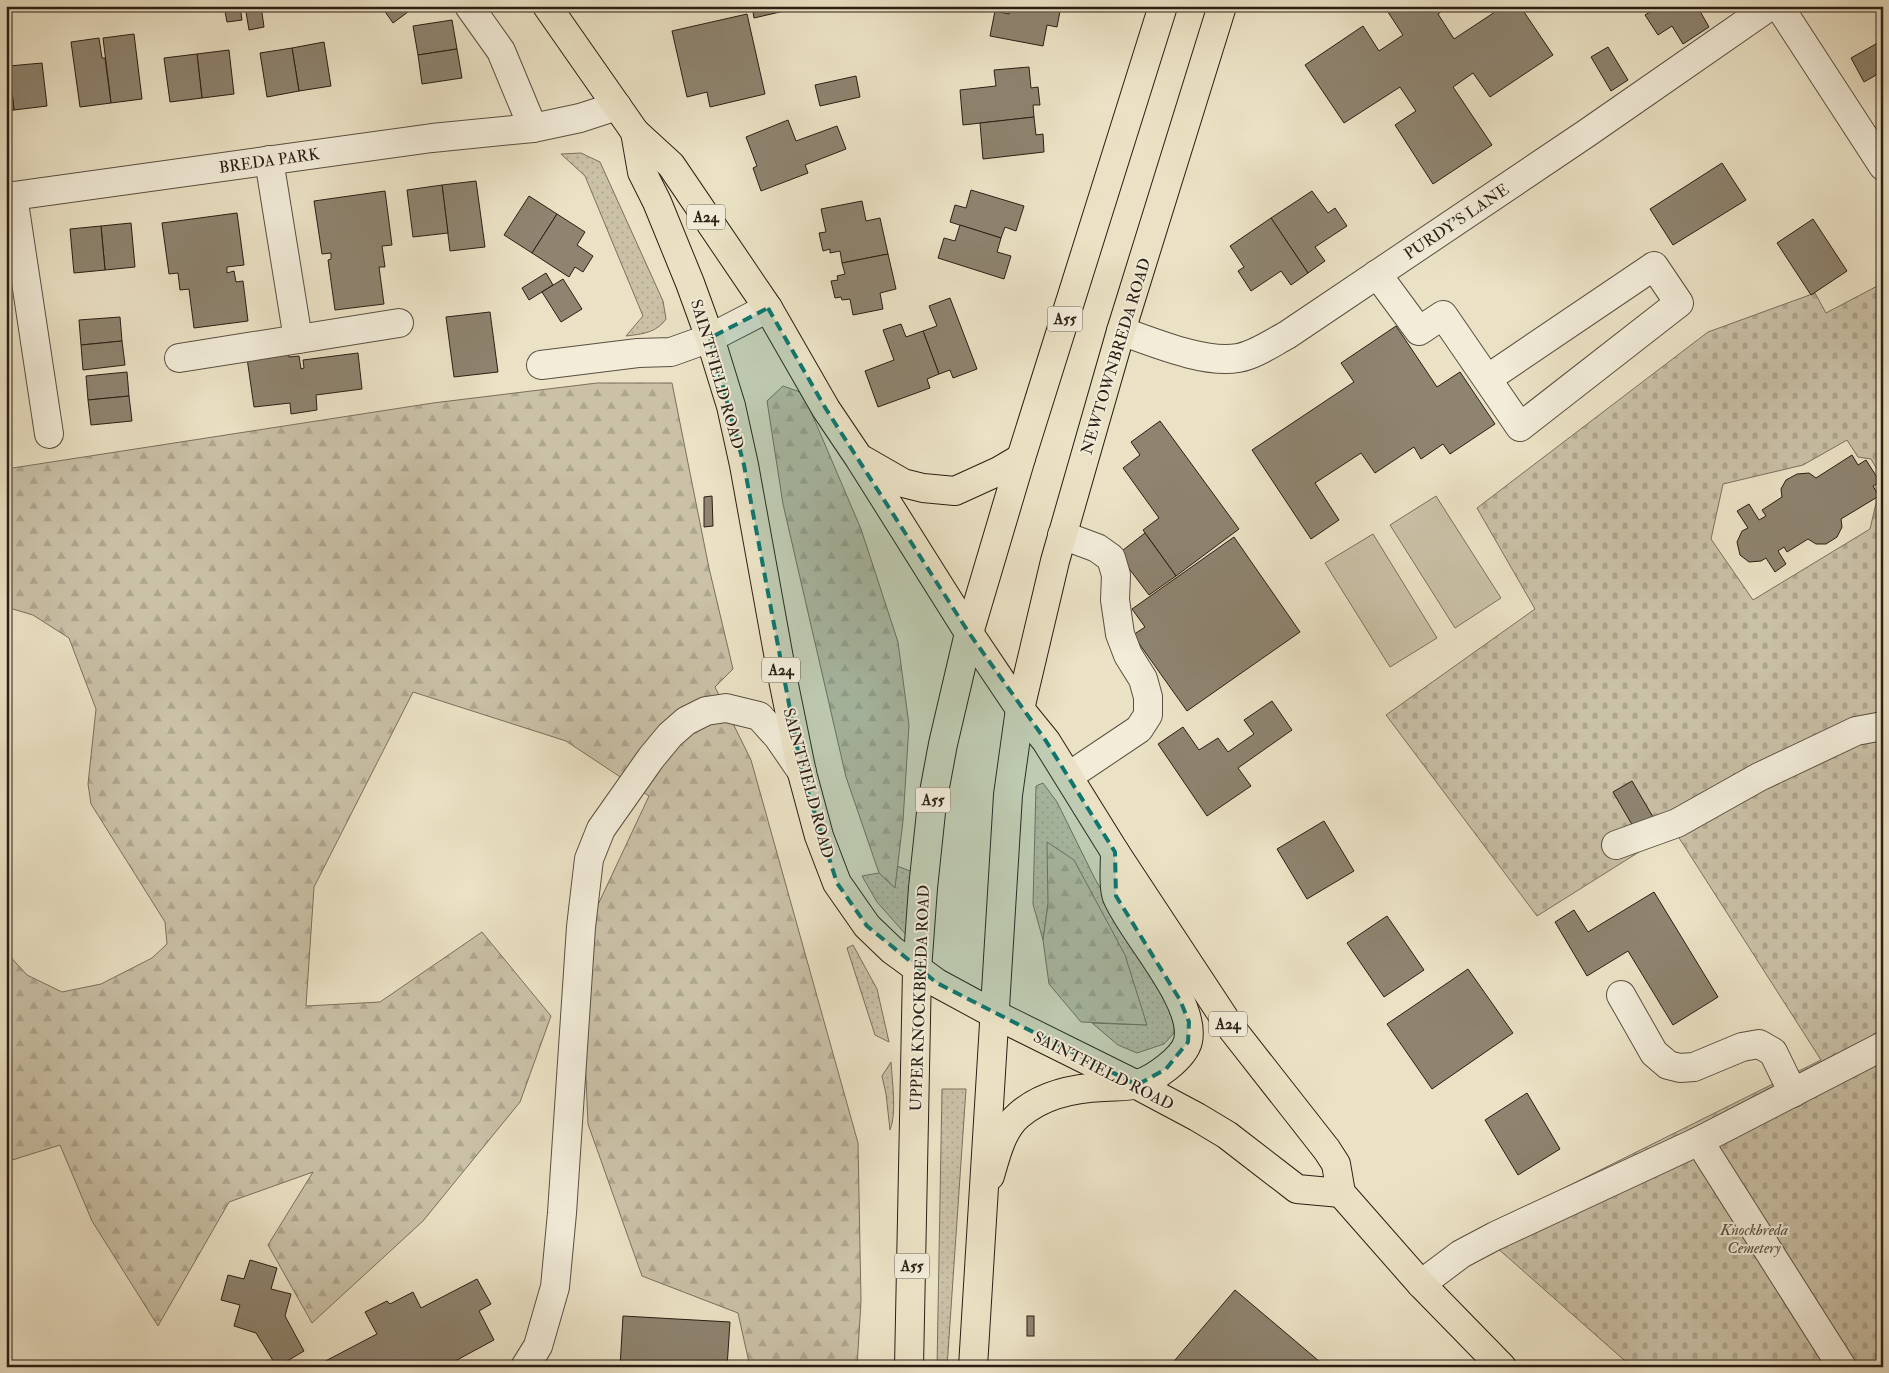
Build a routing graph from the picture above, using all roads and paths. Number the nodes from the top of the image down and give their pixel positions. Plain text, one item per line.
1 (469, 6) edge
2 (547, 6) edge
3 (1162, 6) edge
4 (1222, 6) edge
5 (1770, 6) edge
6 (1779, 6) edge
7 (617, 106) junction
8 (532, 128) junction
9 (636, 132) junction
10 (269, 160) junction
11 (1883, 166) edge
12 (10, 197) edge
13 (1377, 274) junction
14 (768, 308) junction
15 (398, 323) dead end
16 (1121, 331) junction
17 (710, 338) junction
18 (298, 339) junction
19 (179, 358) dead end
20 (541, 365) dead end
21 (1487, 379) junction
22 (49, 434) dead end
23 (859, 458) junction
24 (1021, 458) junction
25 (1062, 535) junction
26 (969, 633) junction
27 (1020, 709) junction
28 (1883, 726) edge
29 (802, 773) junction
30 (1069, 776) junction
31 (1616, 845) dead end
32 (1115, 852) junction
33 (917, 970) junction
34 (1621, 996) dead end
35 (996, 1015) junction
36 (1883, 1046) edge
37 (1137, 1085) junction
38 (1793, 1093) junction
39 (1699, 1141) junction
40 (1341, 1194) junction
41 (984, 1195) junction
42 (1421, 1284) junction
43 (525, 1367) edge
44 (909, 1367) edge
45 (973, 1367) edge
46 (1502, 1367) edge
47 (1842, 1367) edge

1 - 8 street
2 - 7 main road, SAINTFIELD ROAD / A24
3 - 24 main road, A55
4 - 16 main road, NEWTOWNBREDA ROAD
5 - 13 street, PURDY'S LANE
6 - 11 street
7 - 8 street, BREDA PARK
7 - 9 main road, SAINTFIELD ROAD / A24
8 - 10 street, BREDA PARK
9 - 14 main road, SAINTFIELD ROAD / A24
9 - 17 main road, SAINTFIELD ROAD / A24
10 - 12 street, BREDA PARK
10 - 18 street
12 - 22 street
13 - 16 street, PURDY'S LANE
13 - 21 street
14 - 17 street
14 - 23 main road, SAINTFIELD ROAD / A24
15 - 18 street
16 - 25 main road, NEWTOWNBREDA ROAD
17 - 20 street
17 - 29 main road, SAINTFIELD ROAD / A24
18 - 19 street
21 - 21 street
23 - 24 main road
23 - 26 main road, SAINTFIELD ROAD / A24
24 - 26 main road, A55
25 - 27 main road, NEWTOWNBREDA ROAD
25 - 30 street
26 - 27 main road, SAINTFIELD ROAD / A24
26 - 33 main road, UPPER KNOCKBREDA ROAD / A55
27 - 30 main road, SAINTFIELD ROAD / A24
27 - 35 main road
28 - 31 street
29 - 33 main road, SAINTFIELD ROAD / A24
29 - 43 street
30 - 32 main road, SAINTFIELD ROAD / A24
32 - 37 main road, A24
32 - 40 main road, SAINTFIELD ROAD / A24
33 - 35 main road, SAINTFIELD ROAD / A24
33 - 44 main road, UPPER KNOCKBREDA ROAD / A55
34 - 38 street
35 - 37 main road, SAINTFIELD ROAD / A24
35 - 41 main road
36 - 38 street
37 - 40 main road, SAINTFIELD ROAD / A24
37 - 41 main road
38 - 39 street
39 - 42 street
39 - 47 street
40 - 42 main road
41 - 45 main road
42 - 46 main road

